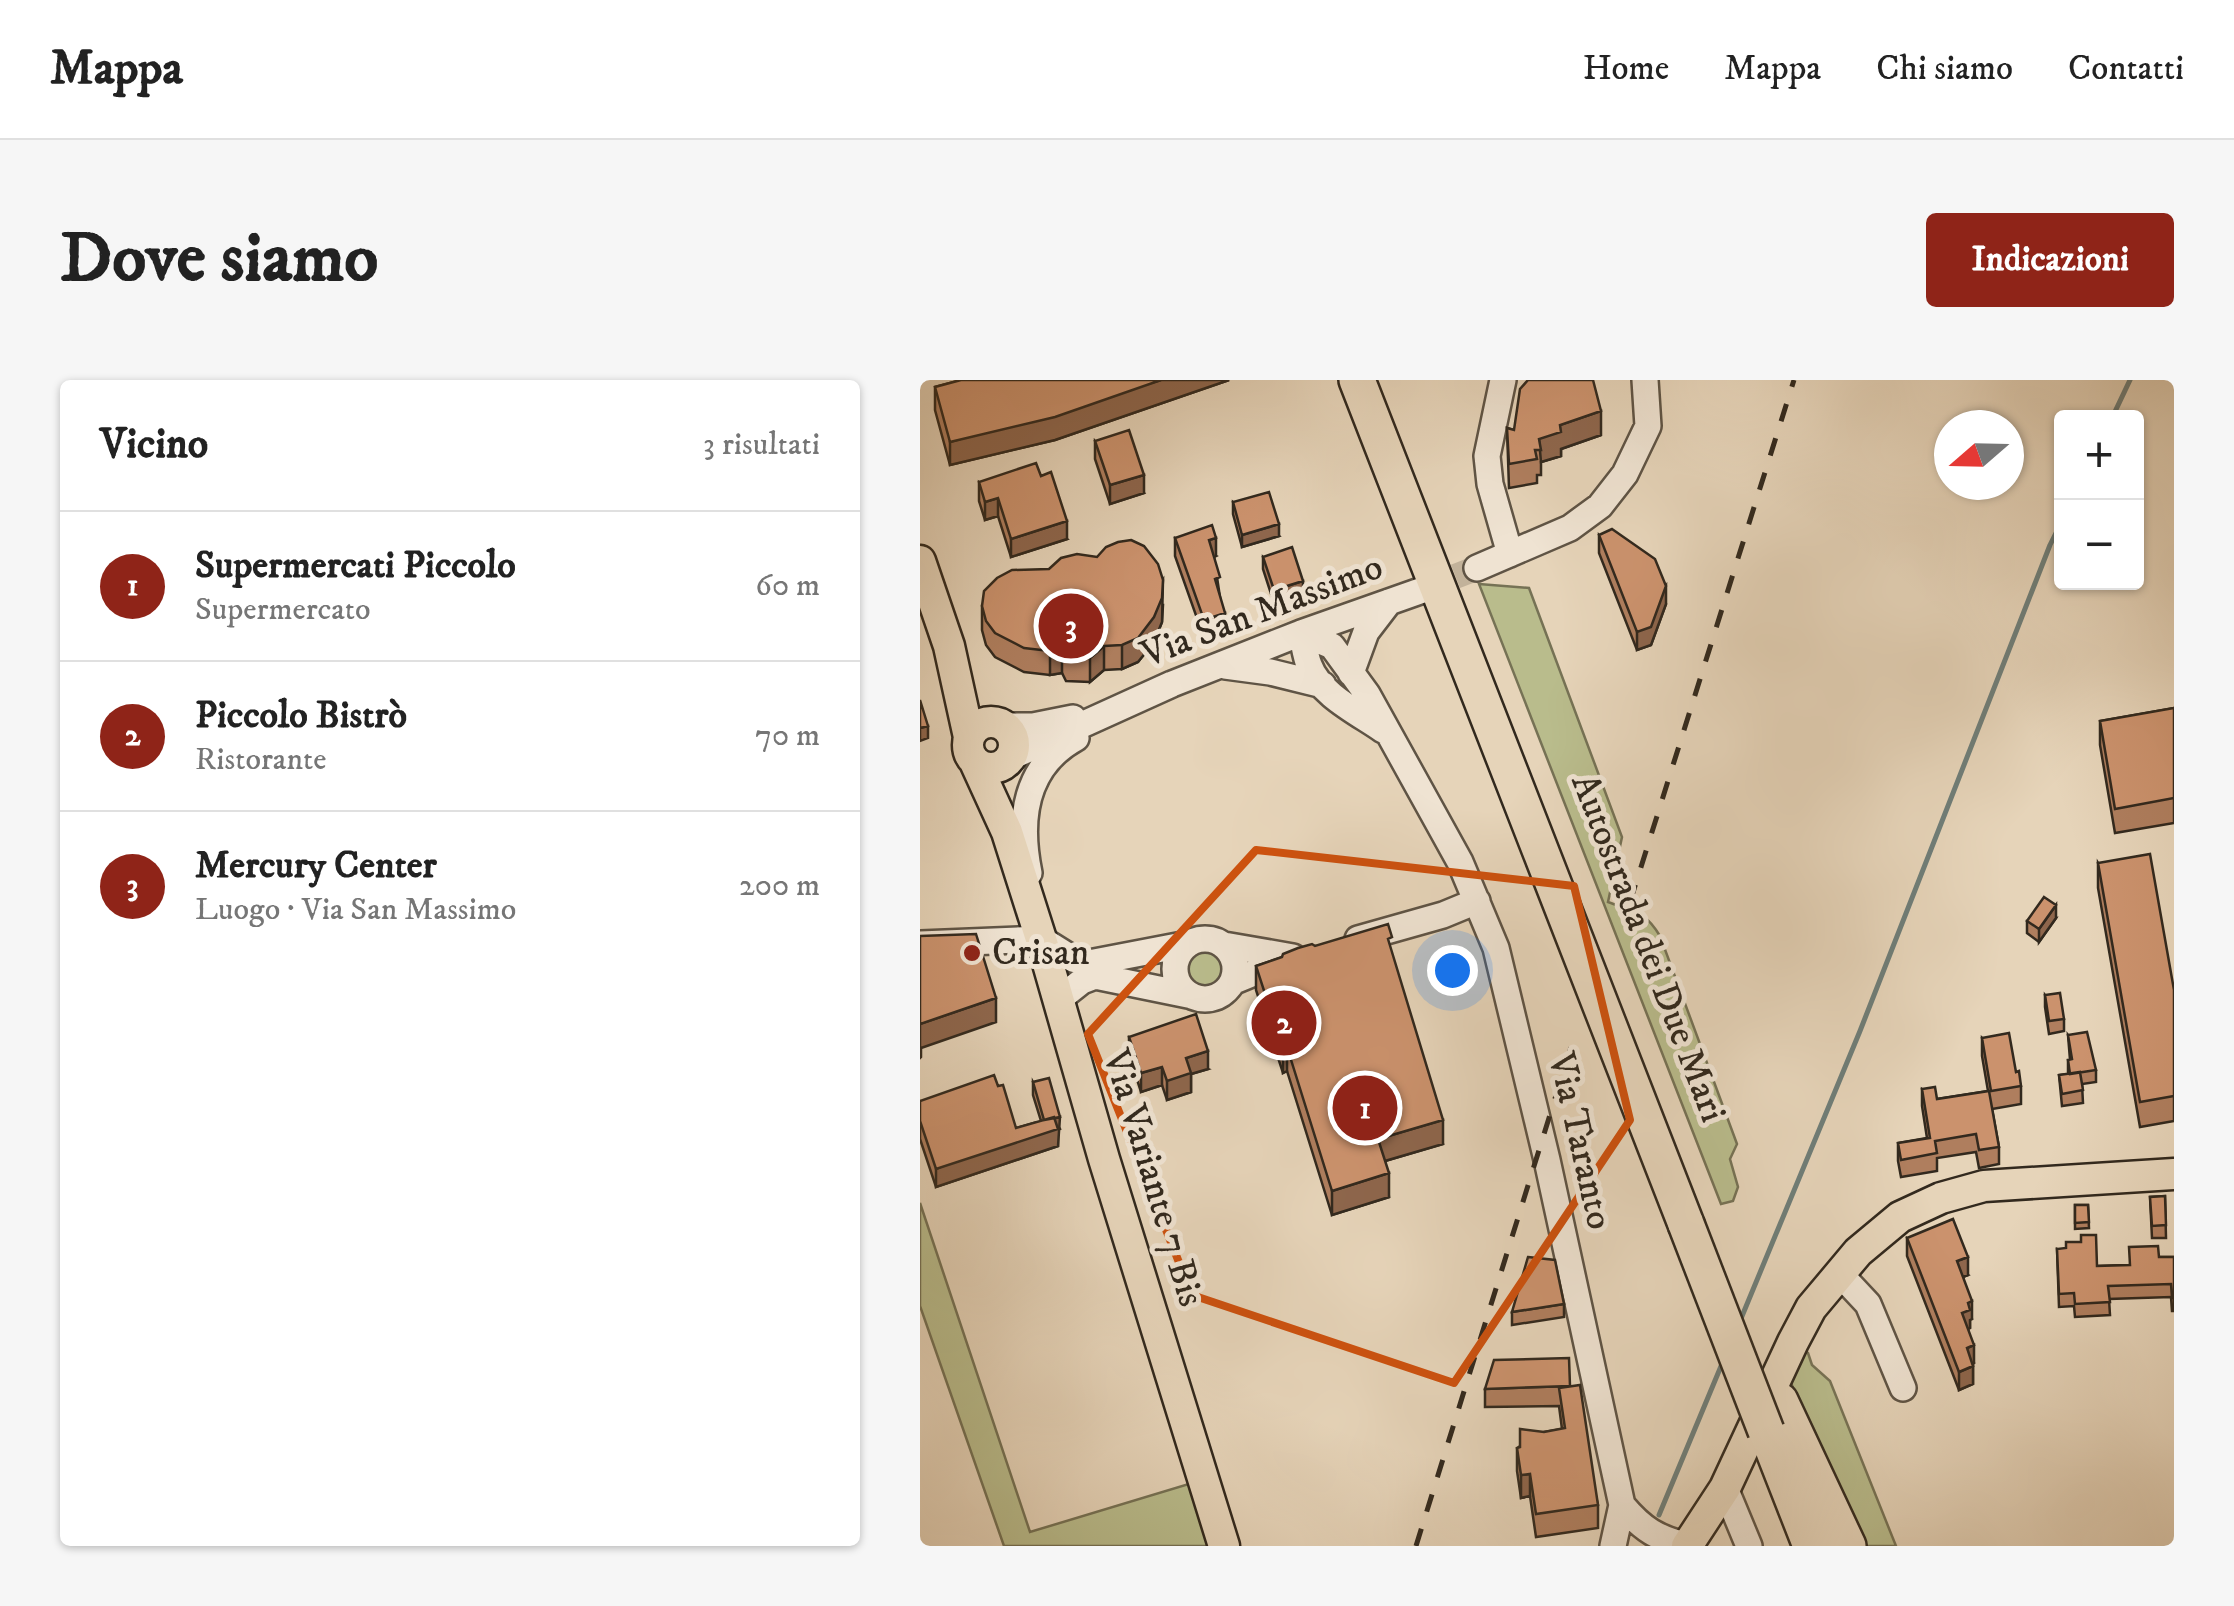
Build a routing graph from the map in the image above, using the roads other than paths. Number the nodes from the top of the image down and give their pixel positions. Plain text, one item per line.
1 (1357, 380) edge
2 (1382, 380) edge
3 (1503, 380) edge
4 (1646, 380) edge
5 (1510, 554) junction
6 (920, 560) edge
7 (1477, 568) tunnel mouth
8 (1420, 591) tunnel mouth
9 (1389, 602) junction
10 (1301, 633) junction
11 (948, 646) junction
12 (1218, 666) junction
13 (1351, 672) junction
14 (1322, 685) junction
15 (1131, 702) junction
16 (1001, 725) junction
17 (1391, 736) junction
18 (972, 750) junction
19 (1010, 758) junction
20 (1008, 832) junction
21 (1477, 901) junction
22 (1031, 907) junction
23 (1041, 939) junction
24 (920, 944) edge
25 (1188, 944) junction
26 (1224, 945) junction
27 (1312, 952) junction
28 (1232, 982) junction
29 (1188, 995) junction
30 (1058, 1000) junction
31 (2174, 1174) edge
32 (1696, 1218) junction
33 (1839, 1273) junction
34 (1903, 1388) dead end
35 (1773, 1416) junction
36 (1725, 1488) junction
37 (1622, 1505) junction
38 (1224, 1546) edge
39 (1613, 1546) edge
40 (1688, 1546) edge
41 (1704, 1546) edge
42 (1749, 1546) edge
43 (1811, 1546) edge
44 (1836, 1546) edge
45 (1848, 1546) edge

1 - 32 highway, Autostrada dei Due Mari
2 - 32 highway, Autostrada dei Due Mari
3 - 5 street
4 - 5 street
5 - 7 street
6 - 11 main road, Via Variante 7 Bis
8 - 9 street, Via San Massimo
9 - 10 street, Via San Massimo
9 - 13 street
10 - 12 street, Via San Massimo
10 - 13 street, Via Taranto
10 - 14 street, Via Taranto
11 - 16 main road, Via Variante 7 Bis
11 - 18 main road, Via Variante 7 Bis
12 - 14 street, Via Taranto
12 - 15 street, Via San Massimo
13 - 17 street, Via Taranto
14 - 17 street, Via Taranto
15 - 16 street, Via San Massimo
15 - 19 street, Via San Massimo
15 - 22 street, Via San Massimo
16 - 18 main road
16 - 19 main road
17 - 21 street, Via Taranto
18 - 19 main road
18 - 20 main road, Via Variante 7 Bis
19 - 20 main road, Via Variante 7 Bis
20 - 22 main road, Via Variante 7 Bis
21 - 27 street
21 - 37 street, Via Taranto
22 - 23 main road, Via Variante 7 Bis
23 - 24 street
23 - 25 street
23 - 30 main road, Via Variante 7 Bis
25 - 26 street
25 - 29 street
26 - 27 street
26 - 28 street
27 - 28 street
28 - 29 street
29 - 30 street
30 - 38 main road, Via Variante 7 Bis
31 - 33 main road
32 - 35 highway, Autostrada dei Due Mari
33 - 34 street
33 - 36 main road
35 - 43 highway, Autostrada dei Due Mari
35 - 44 highway, Autostrada dei Due Mari
35 - 45 highway
36 - 40 main road
36 - 41 street
36 - 42 street
37 - 39 street
37 - 40 street

